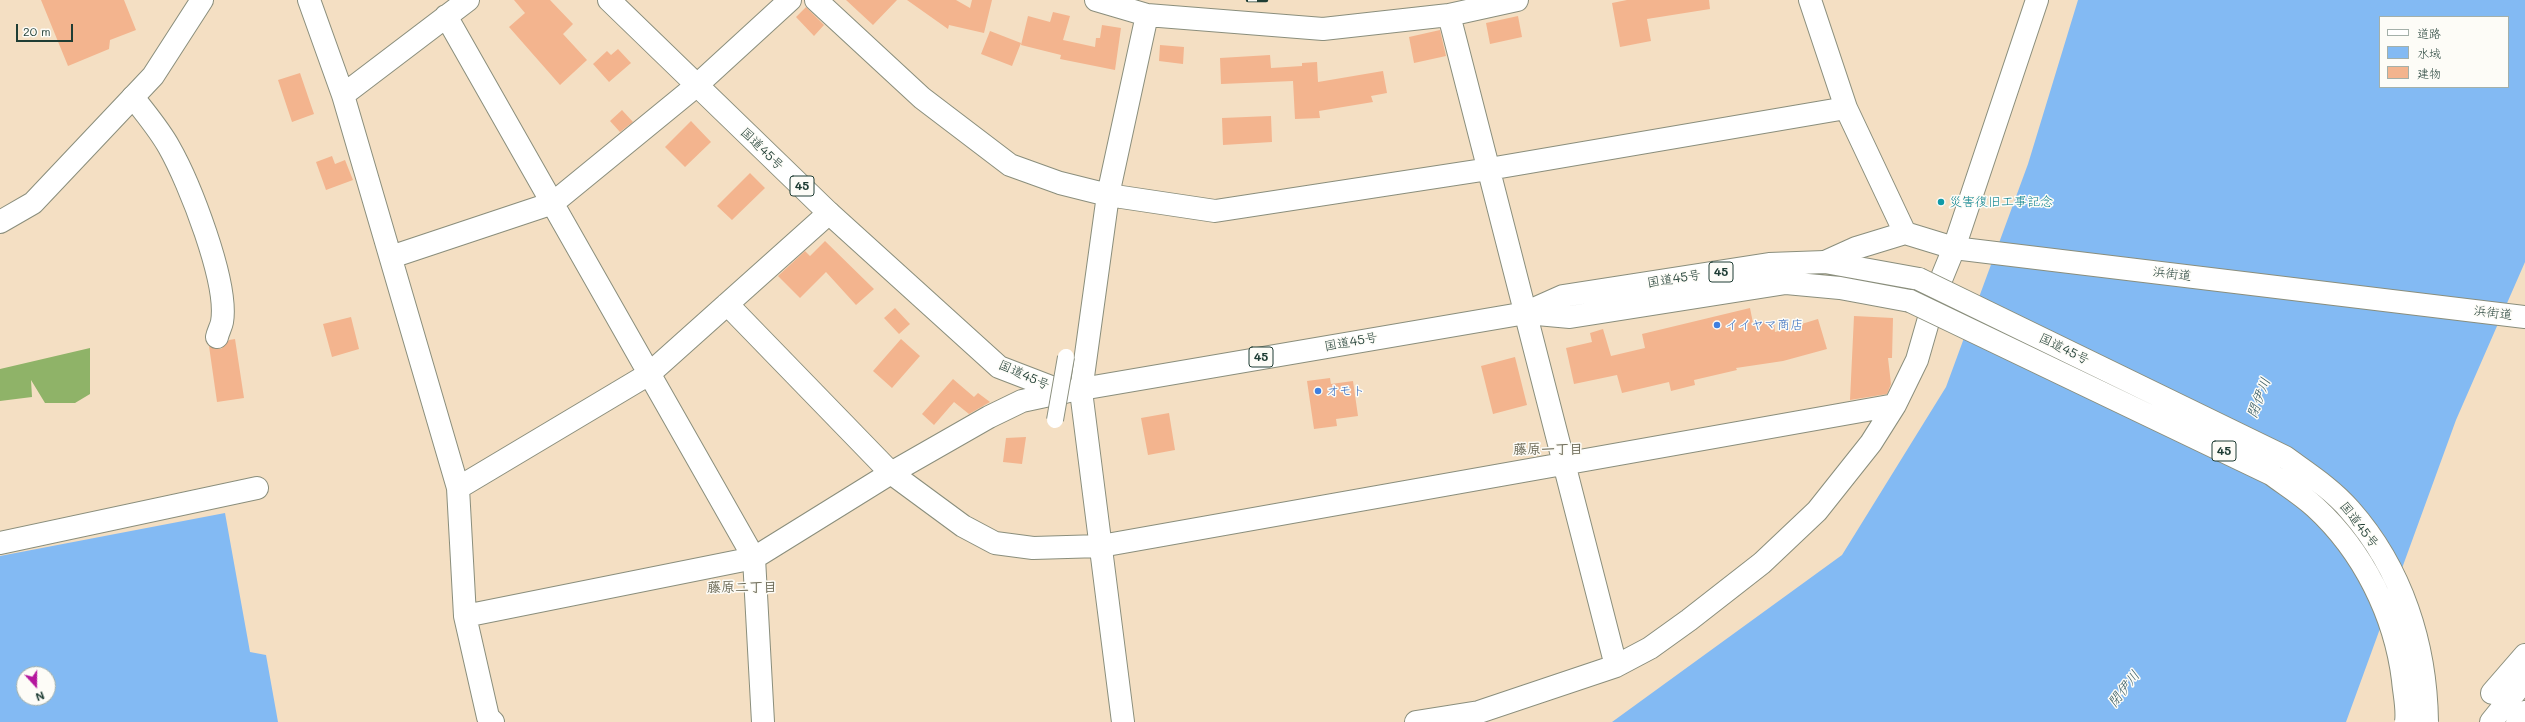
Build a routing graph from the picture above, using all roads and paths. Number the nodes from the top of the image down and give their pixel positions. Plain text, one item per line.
1 (202, 0) edge
2 (309, 0) edge
3 (468, 0) edge
4 (609, 0) edge
5 (790, 0) edge
6 (816, 0) edge
7 (1096, 0) edge
8 (1517, 0) edge
9 (1810, 0) edge
10 (2037, 0) edge
11 (1147, 15) junction
12 (1449, 15) junction
13 (446, 16) junction
14 (696, 86) junction
15 (343, 95) junction
16 (133, 97) junction
17 (1846, 108) junction
18 (1489, 169) junction
19 (1108, 195) junction
20 (552, 203) junction
21 (829, 213) junction
22 (0, 222) edge
23 (1905, 233) junction
24 (1954, 248) junction
25 (391, 257) junction
26 (1825, 262) junction
27 (727, 304) junction
28 (1526, 313) junction
29 (2522, 317) edge
30 (217, 337) dead end
31 (1066, 357) dead end
32 (649, 374) junction
33 (1072, 391) junction
34 (1894, 405) junction
35 (1055, 420) dead end
36 (1564, 464) junction
37 (891, 474) junction
38 (257, 488) dead end
39 (458, 488) junction
40 (0, 543) edge
41 (1101, 546) junction
42 (754, 558) junction
43 (465, 616) junction
44 (2525, 655) edge
45 (1616, 666) junction
46 (2525, 680) edge
47 (2492, 693) dead end
48 (2525, 712) edge
49 (493, 722) edge
50 (763, 722) edge
51 (1123, 722) edge
52 (1416, 722) edge
53 (2406, 722) edge
54 (2427, 722) edge
55 (2491, 722) edge
56 (2517, 722) edge

1 - 16 main road
2 - 15 main road
3 - 13 main road
4 - 14 main road, 国道45号 / 45
5 - 14 main road
6 - 19 main road
7 - 11 main road
8 - 12 main road
9 - 17 main road
10 - 24 main road
11 - 12 main road
11 - 19 main road
12 - 18 main road
13 - 15 main road
13 - 20 main road
14 - 20 main road
14 - 21 main road, 国道45号 / 45
15 - 25 main road
16 - 22 main road
16 - 30 main road
17 - 18 main road
17 - 23 main road
18 - 19 main road
18 - 28 main road
19 - 33 main road
20 - 25 main road
20 - 32 main road
21 - 27 main road
21 - 33 main road, 国道45号 / 45
23 - 24 main road, 浜街道
23 - 26 main road
24 - 29 main road, 浜街道
24 - 34 main road
25 - 39 main road
26 - 28 main road, 国道45号 / 45
26 - 54 main road, 国道45号 / 45, bridge
27 - 32 main road
27 - 37 main road
28 - 33 main road, 国道45号 / 45
28 - 36 main road
28 - 53 main road, 国道45号 / 45, bridge
31 - 35 street, bridge
32 - 39 main road
32 - 42 main road
33 - 37 main road
33 - 41 main road
34 - 36 main road
34 - 45 main road
36 - 41 main road
36 - 45 main road
37 - 41 main road
37 - 42 main road
38 - 40 main road
39 - 43 main road
41 - 51 main road
42 - 43 main road
42 - 50 main road
43 - 49 main road
44 - 47 main road
45 - 52 main road
46 - 55 main road
48 - 56 main road

